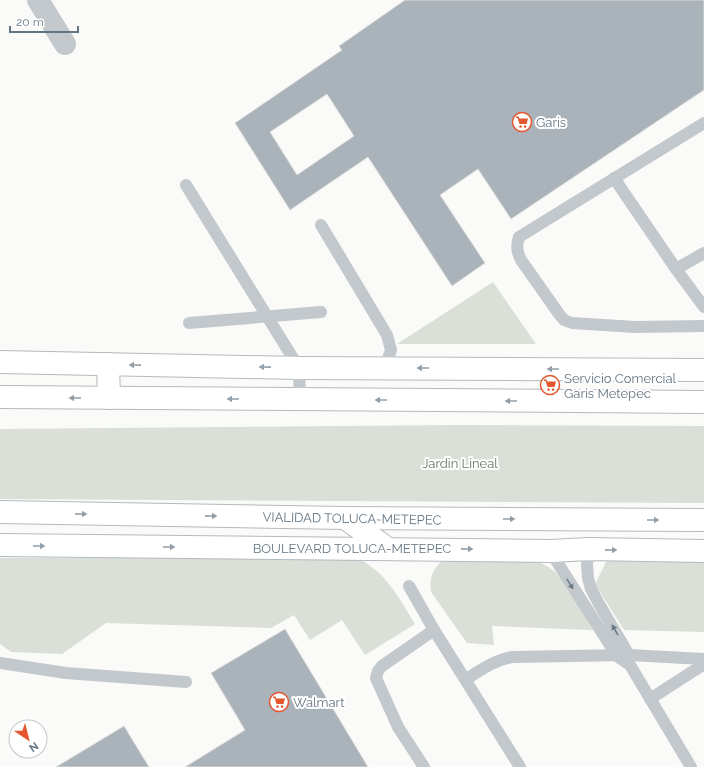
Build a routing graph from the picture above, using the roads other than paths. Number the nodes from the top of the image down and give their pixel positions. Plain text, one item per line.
1 (38, 0) edge
2 (65, 44) dead end
3 (704, 123) edge
4 (614, 178) junction
5 (186, 185) dead end
6 (321, 224) dead end
7 (704, 253) edge
8 (676, 269) junction
9 (704, 307) edge
10 (321, 312) dead end
11 (268, 317) junction
12 (189, 323) dead end
13 (704, 326) edge
14 (0, 362) edge
15 (108, 364) junction
16 (299, 368) junction
17 (385, 368) junction
18 (704, 370) edge
19 (0, 397) edge
20 (109, 398) junction
21 (300, 400) junction
22 (704, 402) edge
23 (0, 512) edge
24 (345, 518) junction
25 (704, 520) edge
26 (0, 545) edge
27 (388, 549) junction
28 (589, 549) junction
29 (550, 551) junction
30 (704, 551) edge
31 (409, 586) dead end
32 (434, 630) junction
33 (617, 656) junction
34 (704, 659) edge
35 (629, 660) junction
36 (0, 663) edge
37 (704, 664) edge
38 (466, 679) junction
39 (186, 682) dead end
40 (650, 698) junction
41 (424, 767) edge
42 (520, 767) edge
43 (691, 767) edge

1 - 2 street
3 - 4 lane
4 - 8 lane
4 - 13 lane
5 - 11 lane
6 - 17 lane
7 - 8 lane
8 - 9 lane
10 - 11 lane
11 - 12 lane
11 - 16 lane
14 - 15 main road
16 -> 15 main road
15 - 20 main road
16 - 17 main road
16 - 21 lane
18 -> 17 main road
20 -> 19 main road
21 -> 20 main road
22 -> 21 main road
23 -> 24 main road, VIALIDAD TOLUCA-METEPEC
24 -> 25 main road, VIALIDAD TOLUCA-METEPEC
24 - 27 main road
26 -> 27 main road, BOULEVARD TOLUCA-METEPEC
27 -> 29 main road, BOULEVARD TOLUCA-METEPEC
28 - 29 main road, BOULEVARD TOLUCA-METEPEC
28 -> 30 main road, BOULEVARD TOLUCA-METEPEC
35 -> 28 lane
29 -> 33 lane
31 - 32 lane
32 - 38 lane
32 - 41 lane
33 - 35 lane
33 - 38 lane
34 - 35 lane
35 - 40 lane
36 - 39 lane
37 - 40 lane
38 - 42 lane
40 - 43 lane

